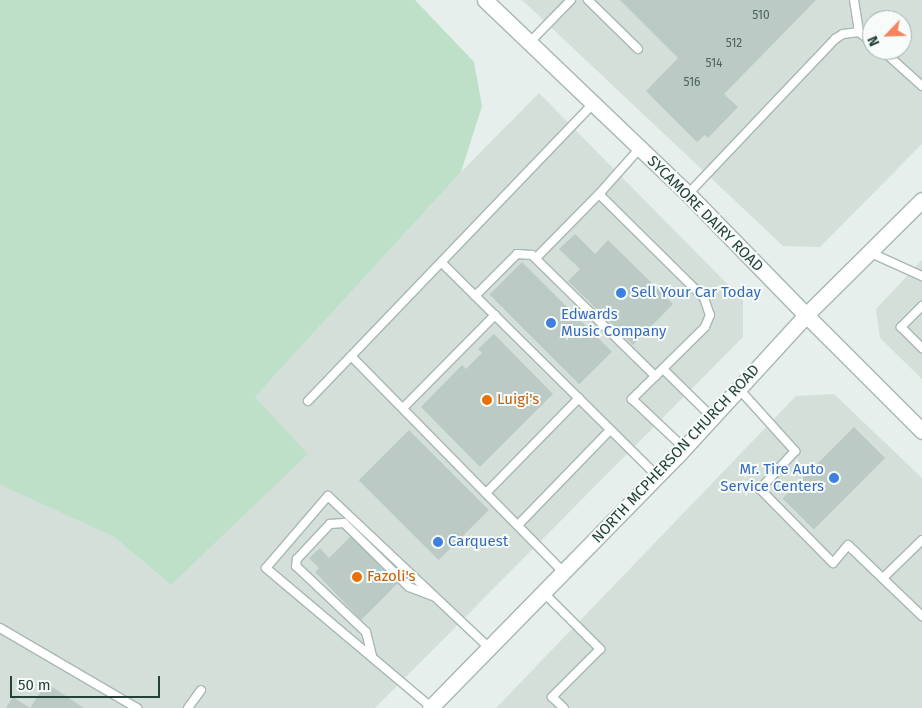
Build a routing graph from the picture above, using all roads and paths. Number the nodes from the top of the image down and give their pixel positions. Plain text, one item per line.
1 (485, 0) edge
2 (571, 0) edge
3 (588, 0) edge
4 (854, 0) edge
5 (859, 32) junction
6 (862, 34) edge
7 (530, 43) junction
8 (638, 49) dead end
9 (893, 60) edge
10 (922, 86) edge
11 (594, 104) junction
12 (640, 148) junction
13 (599, 194) junction
14 (688, 194) junction
15 (922, 200) edge
16 (871, 253) junction
17 (536, 258) junction
18 (442, 263) junction
19 (922, 276) edge
20 (475, 296) junction
21 (922, 306) edge
22 (494, 315) junction
23 (806, 316) junction
24 (922, 348) edge
25 (352, 356) junction
26 (663, 369) junction
27 (655, 376) junction
28 (739, 389) junction
29 (578, 398) junction
30 (308, 401) dead end
31 (403, 408) junction
32 (712, 417) junction
33 (610, 430) junction
34 (922, 431) edge
35 (684, 448) junction
36 (657, 476) junction
37 (486, 494) junction
38 (518, 525) junction
39 (922, 540) edge
40 (564, 572) junction
41 (884, 578) junction
42 (543, 592) junction
43 (438, 598) junction
44 (922, 616) edge
45 (0, 628) edge
46 (487, 646) junction
47 (373, 657) junction
48 (201, 690) dead end
49 (430, 707) edge
50 (137, 708) edge
51 (188, 708) edge
52 (564, 708) edge

1 - 7 main road, SYCAMORE DAIRY ROAD
2 - 7 lane
3 - 8 lane
4 - 5 lane
5 - 6 lane
5 - 14 lane
7 - 11 main road, SYCAMORE DAIRY ROAD
9 - 10 lane
11 - 12 main road, SYCAMORE DAIRY ROAD
11 - 18 lane
12 - 13 lane
12 - 14 main road, SYCAMORE DAIRY ROAD
13 - 17 lane
13 - 26 lane
14 - 23 main road, SYCAMORE DAIRY ROAD
15 - 16 main road, NORTH MCPHERSON CHURCH ROAD
16 - 19 lane
16 - 23 main road, NORTH MCPHERSON CHURCH ROAD
17 - 20 lane
17 - 27 lane
18 - 20 lane
18 - 25 lane
20 - 22 lane
21 - 24 lane
22 - 29 lane
22 - 31 lane
23 - 28 main road, NORTH MCPHERSON CHURCH ROAD
23 - 34 main road, SYCAMORE DAIRY ROAD
25 - 30 lane
25 - 31 lane
26 - 27 lane
26 - 32 lane
27 - 35 lane
28 - 32 main road, NORTH MCPHERSON CHURCH ROAD
28 - 41 lane
29 - 33 lane
29 - 37 lane
31 - 37 lane
32 - 35 main road, NORTH MCPHERSON CHURCH ROAD
33 - 36 lane
33 - 38 lane
35 - 36 main road, NORTH MCPHERSON CHURCH ROAD
36 - 40 main road, NORTH MCPHERSON CHURCH ROAD
37 - 38 lane
38 - 40 lane
39 - 41 lane
40 - 42 main road, NORTH MCPHERSON CHURCH ROAD
41 - 44 lane
42 - 46 main road, NORTH MCPHERSON CHURCH ROAD
42 - 52 lane
43 - 46 lane
43 - 47 lane
43 - 47 lane
45 - 50 lane
46 - 49 main road, NORTH MCPHERSON CHURCH ROAD
47 - 49 lane
48 - 51 lane

